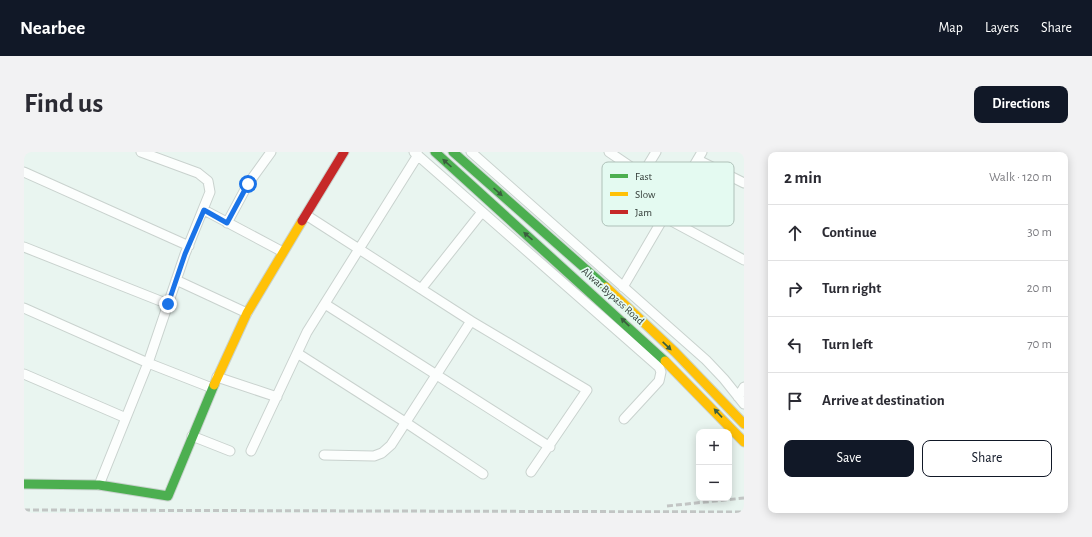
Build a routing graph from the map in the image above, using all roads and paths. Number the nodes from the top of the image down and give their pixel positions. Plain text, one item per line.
1 (141, 152) edge
2 (271, 152) edge
3 (344, 152) edge
4 (435, 152) edge
5 (453, 152) edge
6 (471, 152) edge
7 (609, 152) edge
8 (656, 152) edge
9 (416, 154) edge
10 (700, 156) edge
11 (623, 162) edge
12 (650, 162) edge
13 (710, 162) edge
14 (24, 172) edge
15 (734, 177) edge
16 (744, 183) edge
17 (204, 210) junction
18 (482, 212) junction
19 (306, 215) junction
20 (227, 223) junction
21 (659, 226) edge
22 (681, 226) edge
23 (188, 246) junction
24 (24, 247) edge
25 (360, 249) junction
26 (283, 252) junction
27 (744, 260) edge
28 (176, 280) junction
29 (623, 287) junction
30 (421, 289) junction
31 (168, 304) junction
32 (325, 304) junction
33 (24, 308) edge
34 (247, 313) junction
35 (471, 321) junction
36 (297, 353) junction
37 (148, 363) junction
38 (24, 374) edge
39 (437, 375) junction
40 (217, 377) junction
41 (212, 388) junction
42 (744, 388) edge
43 (277, 397) junction
44 (741, 401) edge
45 (126, 418) junction
46 (624, 419) dead end
47 (406, 422) junction
48 (744, 424) edge
49 (192, 436) junction
50 (744, 442) edge
51 (550, 447) junction
52 (230, 451) dead end
53 (251, 451) dead end
54 (324, 455) dead end
55 (531, 472) dead end
56 (483, 474) dead end
57 (24, 484) edge
58 (99, 485) junction

1 - 17 street
2 - 20 street
3 - 19 main road
50 -> 4 main road, Alwar Bypass Road
5 -> 48 main road
6 - 29 street
7 - 11 street
8 - 12 street
9 - 18 street
9 - 25 street
10 - 13 street
14 - 23 street
15 - 16 street
17 - 20 street
17 - 23 street
18 - 30 street
18 - 46 street
19 - 25 street
19 - 26 main road
20 - 26 street
21 - 29 street
22 - 27 street
23 - 28 street
24 - 31 street
25 - 30 street
25 - 32 street
26 - 34 main road
28 - 31 street
28 - 34 street
29 - 44 street
30 - 35 street
31 - 37 street
32 - 36 street
32 - 39 street
33 - 37 street
34 - 40 main road
35 - 39 street
35 - 51 street
36 - 43 street
36 - 47 street
37 - 41 street
37 - 45 street
38 - 45 street
39 - 47 street
39 - 51 street
40 - 41 main road
40 - 43 street
41 - 49 main road
42 - 44 street
43 - 53 street
45 - 58 street
47 - 54 street
47 - 56 street
49 - 52 street
49 - 58 main road
51 - 55 street
57 - 58 main road

